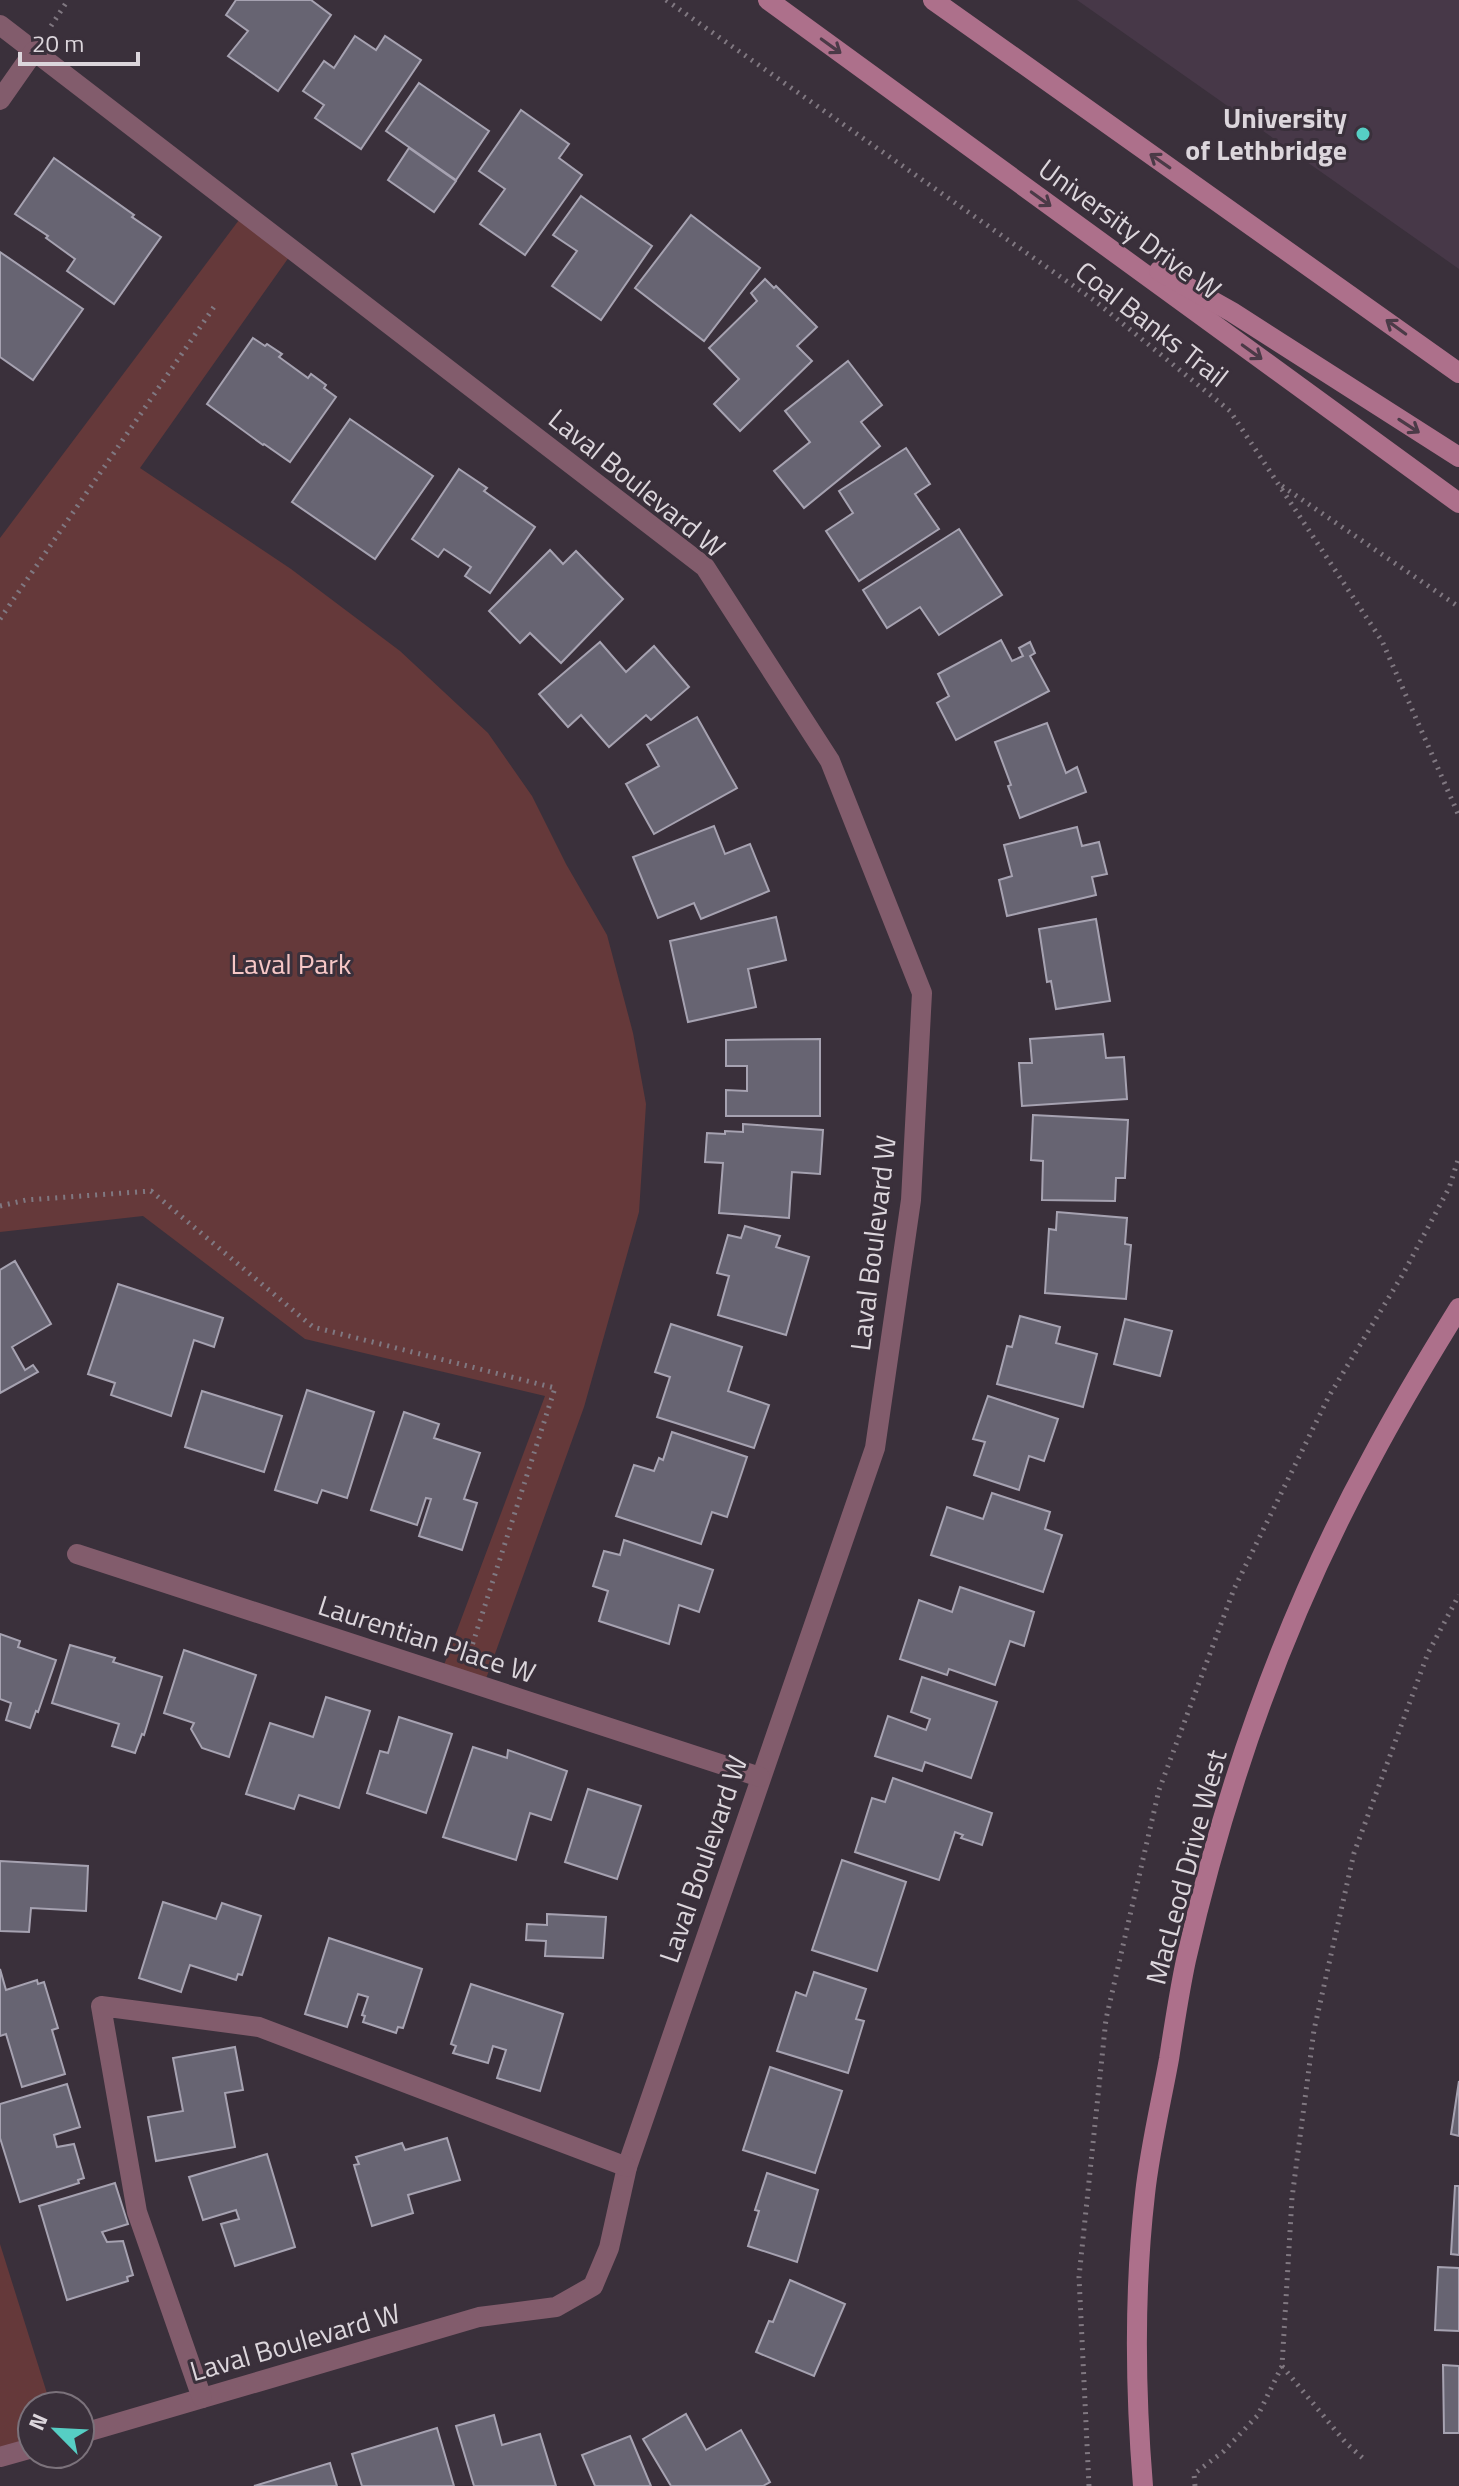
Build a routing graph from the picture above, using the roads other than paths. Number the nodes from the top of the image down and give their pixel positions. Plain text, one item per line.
1 (768, 0) edge
2 (933, 0) edge
3 (0, 25) edge
4 (35, 50) junction
5 (0, 100) edge
6 (1079, 226) junction
7 (1459, 373) edge
8 (1459, 457) edge
9 (1459, 503) edge
10 (1459, 1308) edge
11 (77, 1554) dead end
12 (760, 1777) junction
13 (627, 2167) junction
14 (202, 2398) junction
15 (96, 2429) edge
16 (1143, 2486) edge

1 -> 6 main road, University Drive W
7 -> 2 main road
3 - 4 street, Laval Boulevard W
4 - 5 street
4 - 12 street, Laval Boulevard W
6 -> 8 main road
6 -> 9 main road, University Drive W
10 - 16 main road, MacLeod Drive West
11 - 12 street, Laurentian Place W
12 - 13 street, Laval Boulevard W
13 - 14 street, Laval Boulevard W
13 - 14 street
14 - 15 street, Laval Boulevard W

